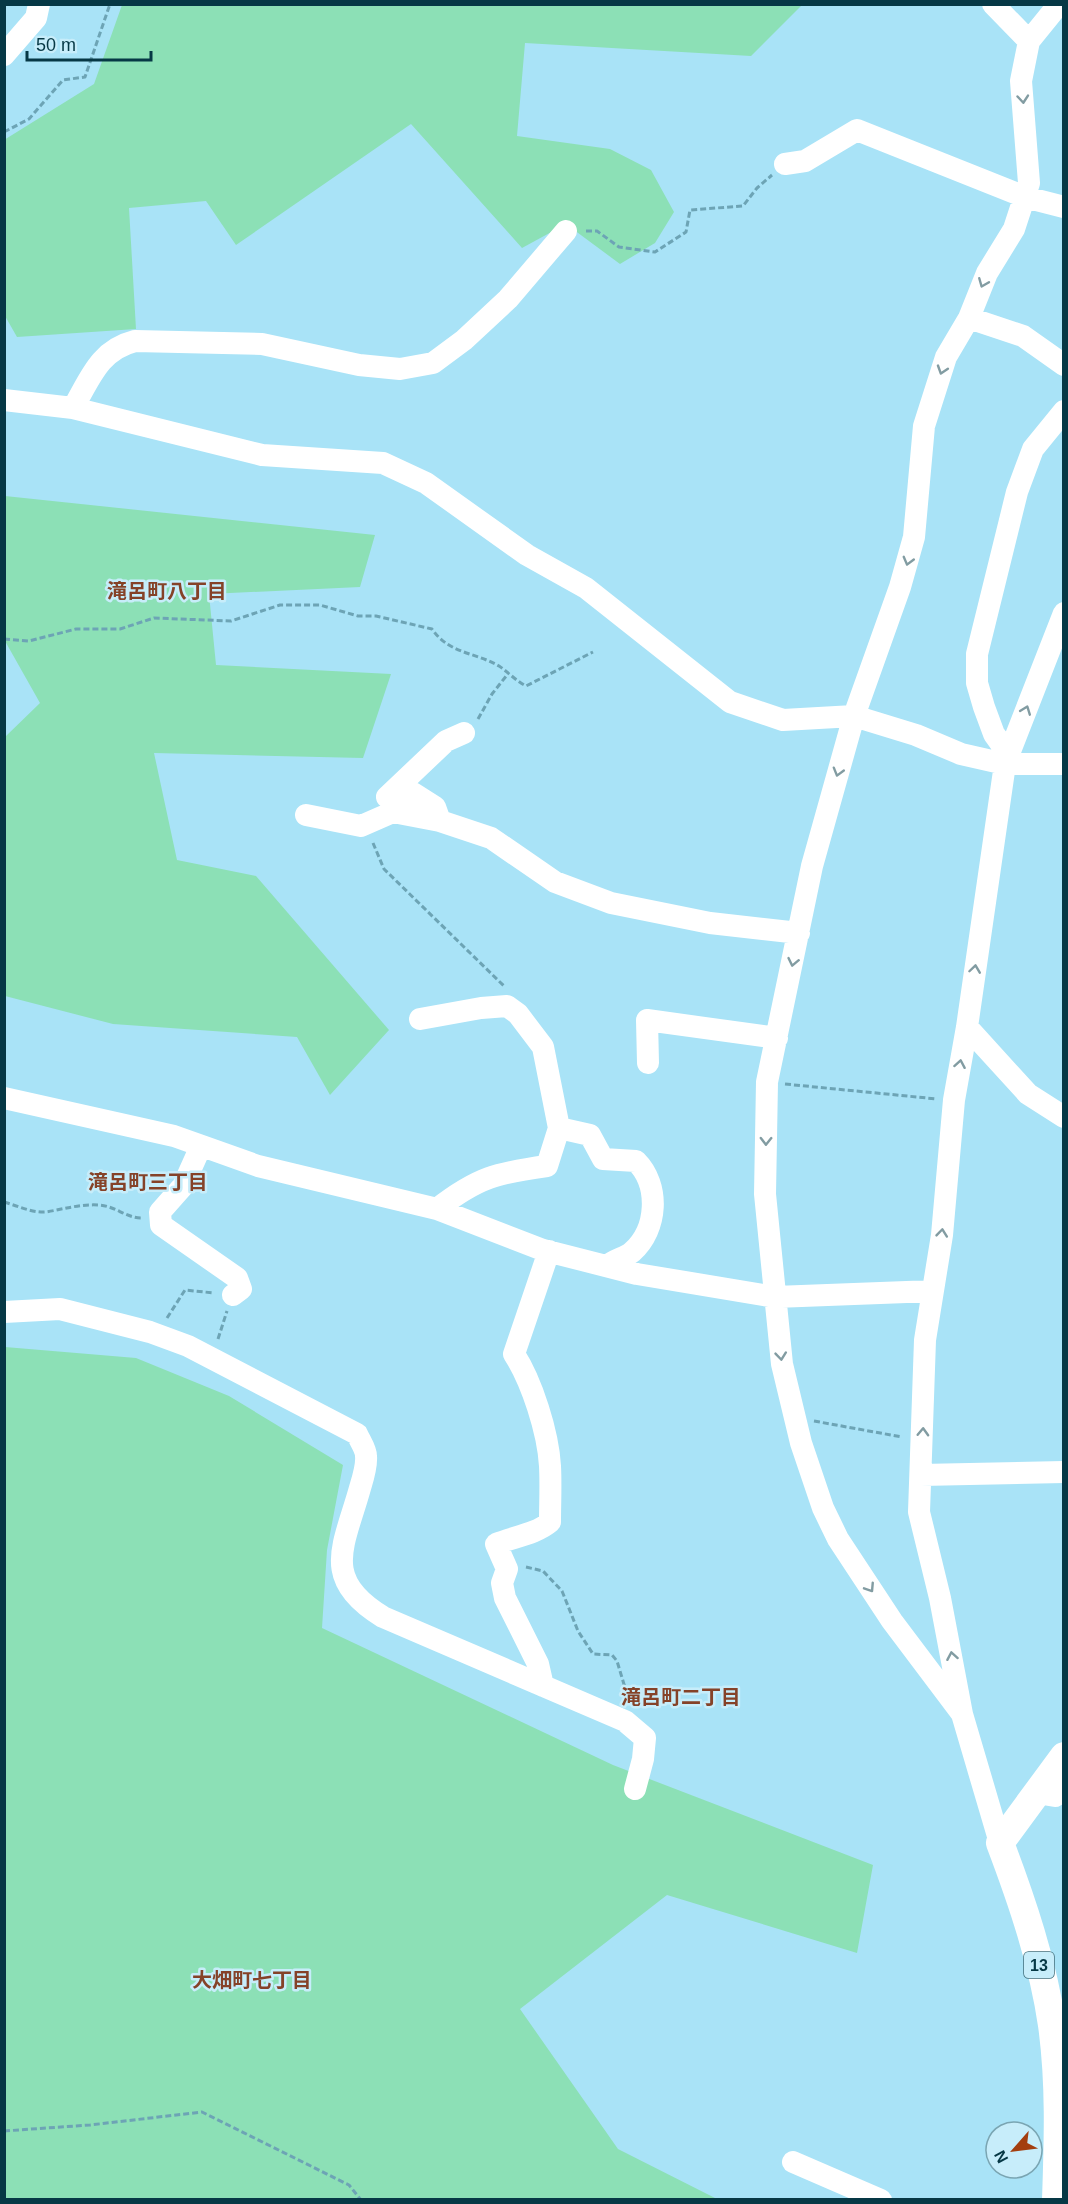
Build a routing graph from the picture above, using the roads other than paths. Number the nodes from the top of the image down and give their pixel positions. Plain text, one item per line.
1 (39, 4) edge
2 (993, 4) edge
3 (1059, 4) edge
4 (1029, 41) junction
5 (4, 54) edge
6 (785, 164) road end
7 (1024, 197) junction
8 (1064, 207) edge
9 (566, 231) road end
10 (969, 318) junction
11 (1064, 365) edge
12 (4, 400) edge
13 (73, 408) junction
14 (1064, 411) edge
15 (1064, 613) edge
16 (854, 716) junction
17 (464, 733) road end
18 (1007, 760) junction
19 (1064, 764) edge
20 (306, 815) dead end
21 (440, 821) junction
22 (799, 933) junction
23 (420, 1019) dead end
24 (967, 1027) junction
25 (777, 1038) junction
26 (648, 1062) dead end
27 (4, 1098) edge
28 (1064, 1117) edge
29 (559, 1128) junction
30 (201, 1146) junction
31 (437, 1209) junction
32 (549, 1251) junction
33 (608, 1266) junction
34 (933, 1291) junction
35 (233, 1295) road end
36 (775, 1297) junction
37 (4, 1312) edge
38 (1064, 1472) edge
39 (921, 1475) junction
40 (543, 1686) junction
41 (962, 1714) junction
42 (1064, 1756) edge
43 (635, 1789) dead end
44 (1050, 1791) edge
45 (1000, 1843) junction
46 (793, 2162) dead end
47 (1059, 2182) edge
48 (880, 2199) edge

1 - 5 street
2 - 4 street
3 - 4 street
4 -> 7 street
6 - 7 street
7 - 8 street
7 -> 10 street
9 - 13 street
10 - 11 street
10 -> 16 street
12 - 13 street
13 - 16 street
14 - 18 street
18 -> 15 street
16 - 18 street
16 -> 22 street
17 - 21 street
18 - 19 street
24 -> 18 street
20 - 21 street
21 - 22 street
22 -> 25 street
23 - 29 street
24 - 28 street
34 -> 24 street
25 - 26 street
25 -> 36 street
27 - 30 street
29 - 31 street
29 - 33 street
30 - 31 street
30 - 35 street
31 - 32 street
32 - 33 street
32 - 40 street
33 - 36 street
34 - 36 street
39 -> 34 street
36 -> 41 street
37 - 40 street
38 - 39 street
41 -> 39 street
40 - 43 street
41 - 45 street
42 - 44 main road
44 - 45 main road
45 - 47 main road, 13
46 - 48 street

